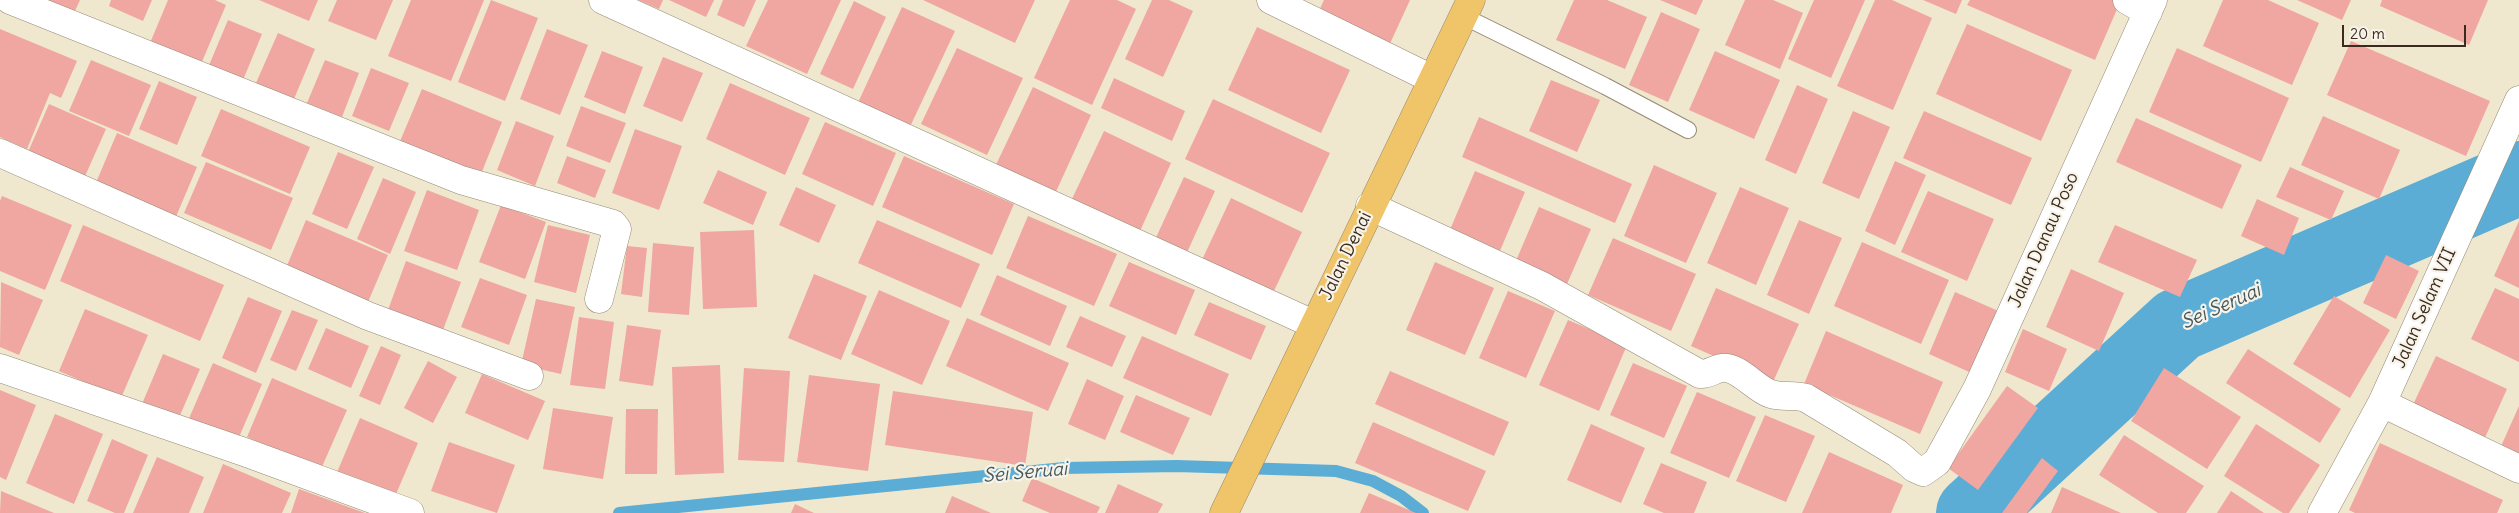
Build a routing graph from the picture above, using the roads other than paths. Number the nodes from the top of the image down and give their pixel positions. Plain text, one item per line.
1 (10, 0) edge
2 (604, 0) edge
3 (1271, 0) edge
4 (2143, 4) edge
5 (1467, 8) edge
6 (1432, 79) junction
7 (2519, 100) edge
8 (1688, 130) dead end
9 (0, 153) edge
10 (1370, 206) junction
11 (599, 299) dead end
12 (1314, 324) junction
13 (0, 368) edge
14 (529, 376) dead end
15 (2382, 403) junction
16 (2519, 469) edge
17 (1226, 508) edge
18 (410, 513) edge
19 (2322, 513) edge

1 - 11 street
2 - 12 street
3 - 6 street
4 - 10 street, Jalan Danau Poso
5 - 6 main road, Jalan Denai
5 - 8 lane
6 - 10 main road, Jalan Denai
7 - 15 street, Jalan Selam VII
9 - 14 street
10 - 12 main road, Jalan Denai
12 - 17 main road, Jalan Denai
13 - 18 street
15 - 16 street
15 - 19 street, Jalan Selam VII

